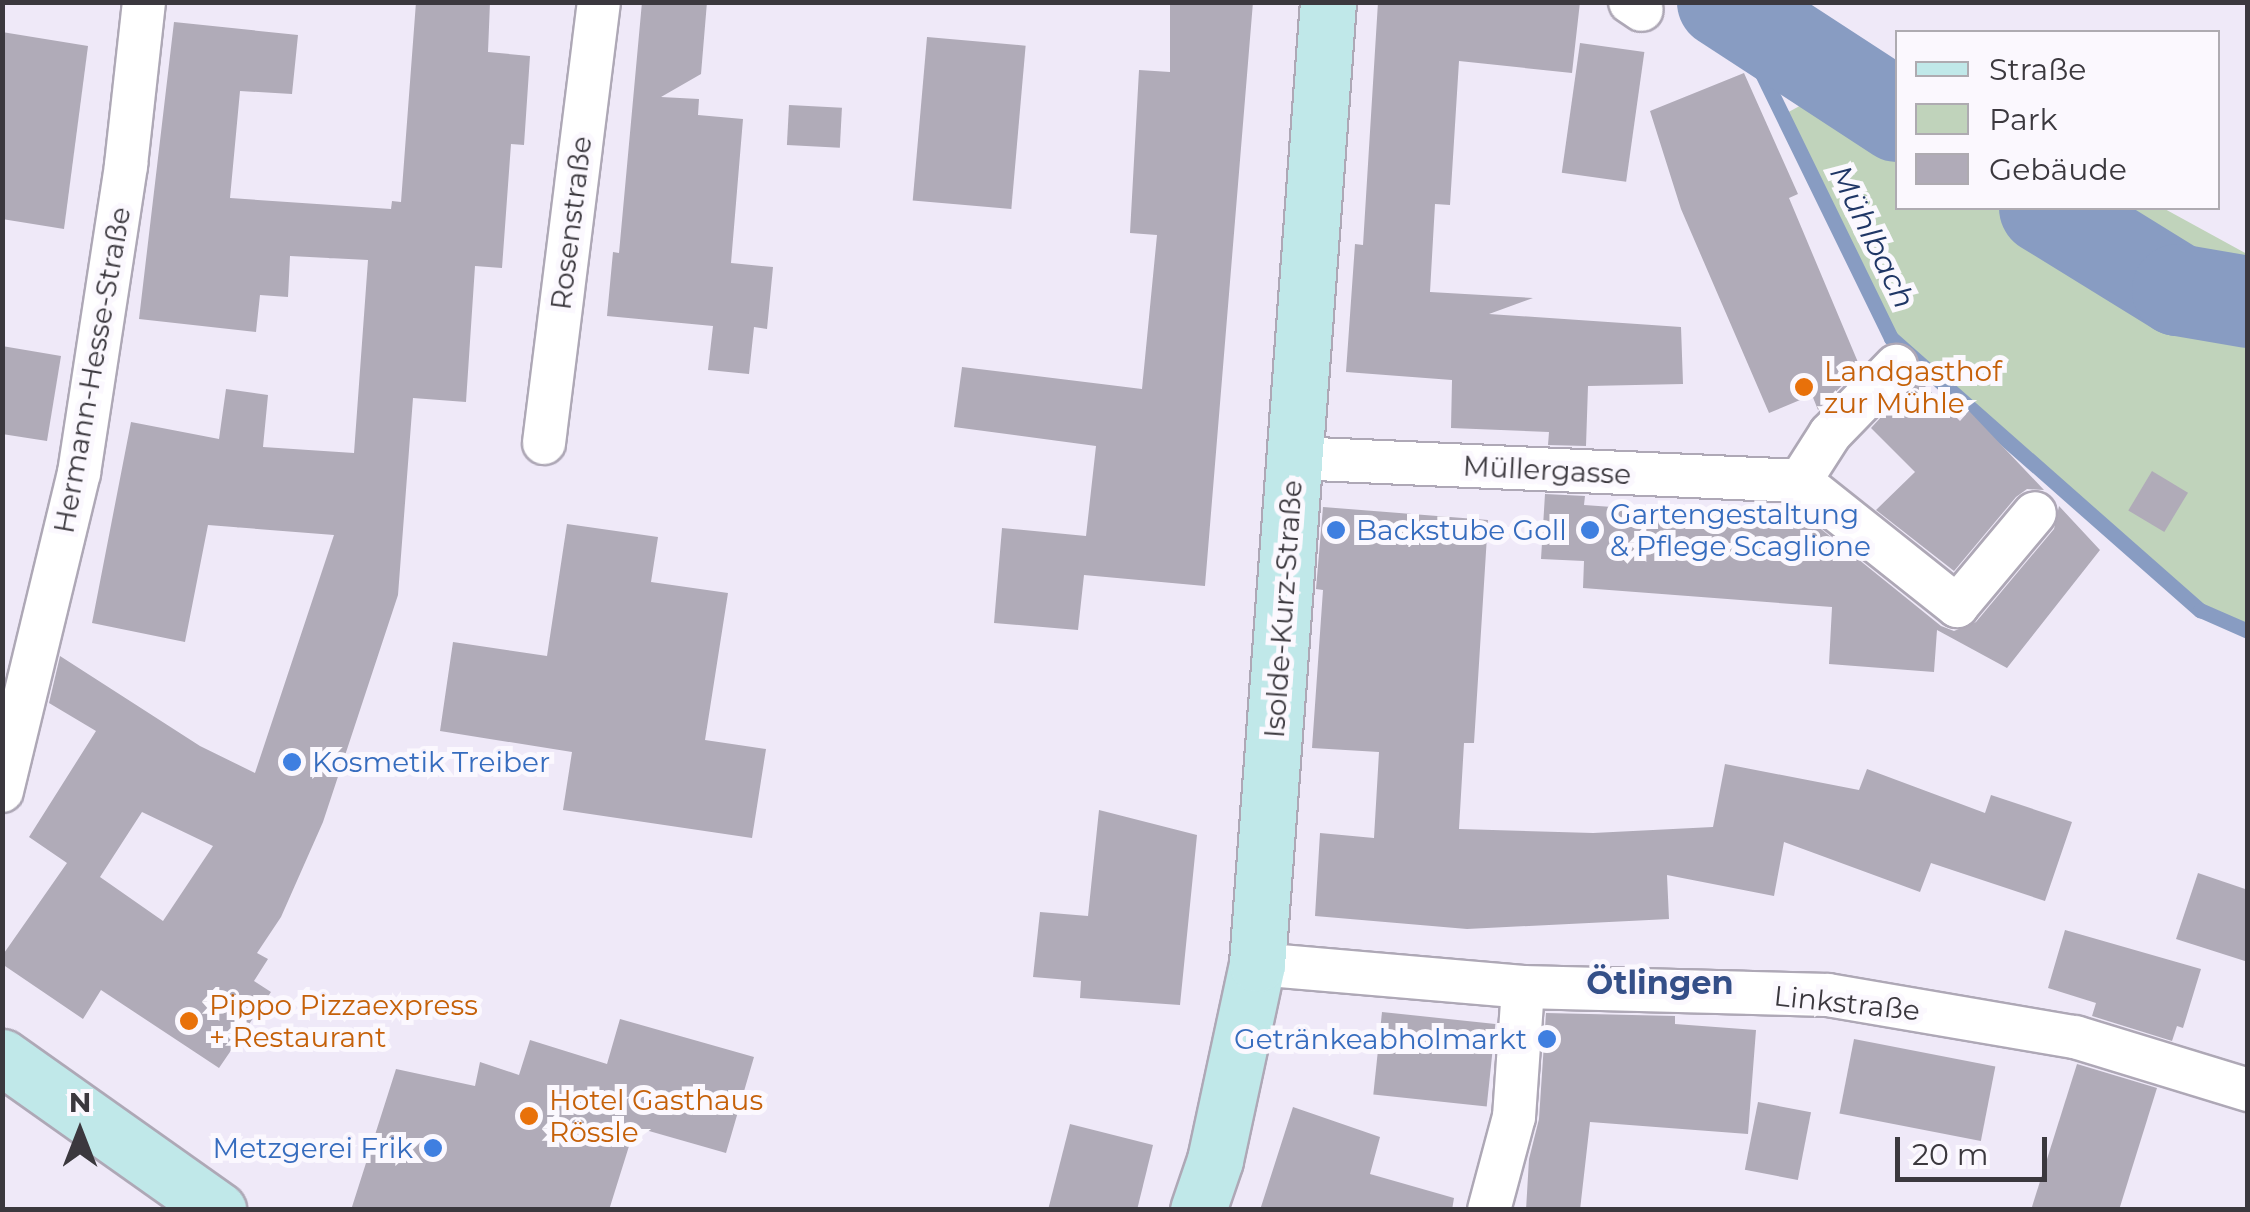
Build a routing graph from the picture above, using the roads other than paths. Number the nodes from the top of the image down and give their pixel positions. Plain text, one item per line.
1 (144, 2) edge
2 (599, 2) edge
3 (1328, 2) edge
4 (1896, 366) dead end
5 (544, 443) dead end
6 (1294, 458) junction
7 (1800, 481) junction
8 (2035, 512) dead end
9 (2, 791) edge
10 (1257, 964) junction
11 (1523, 986) junction
12 (2, 1057) edge
13 (2248, 1090) edge
14 (218, 1210) edge
15 (1198, 1210) edge
16 (1489, 1210) edge

1 - 9 street, Hermann-Hesse-Straße
2 - 5 street, Rosenstraße
3 - 6 street, Isolde-Kurz-Straße
4 - 7 street
6 - 7 street, Müllergasse
6 - 10 street, Isolde-Kurz-Straße
7 - 8 street
10 - 11 street, Linkstraße
10 - 15 street, Isolde-Kurz-Straße
11 - 13 street, Linkstraße
11 - 16 street
12 - 14 street

